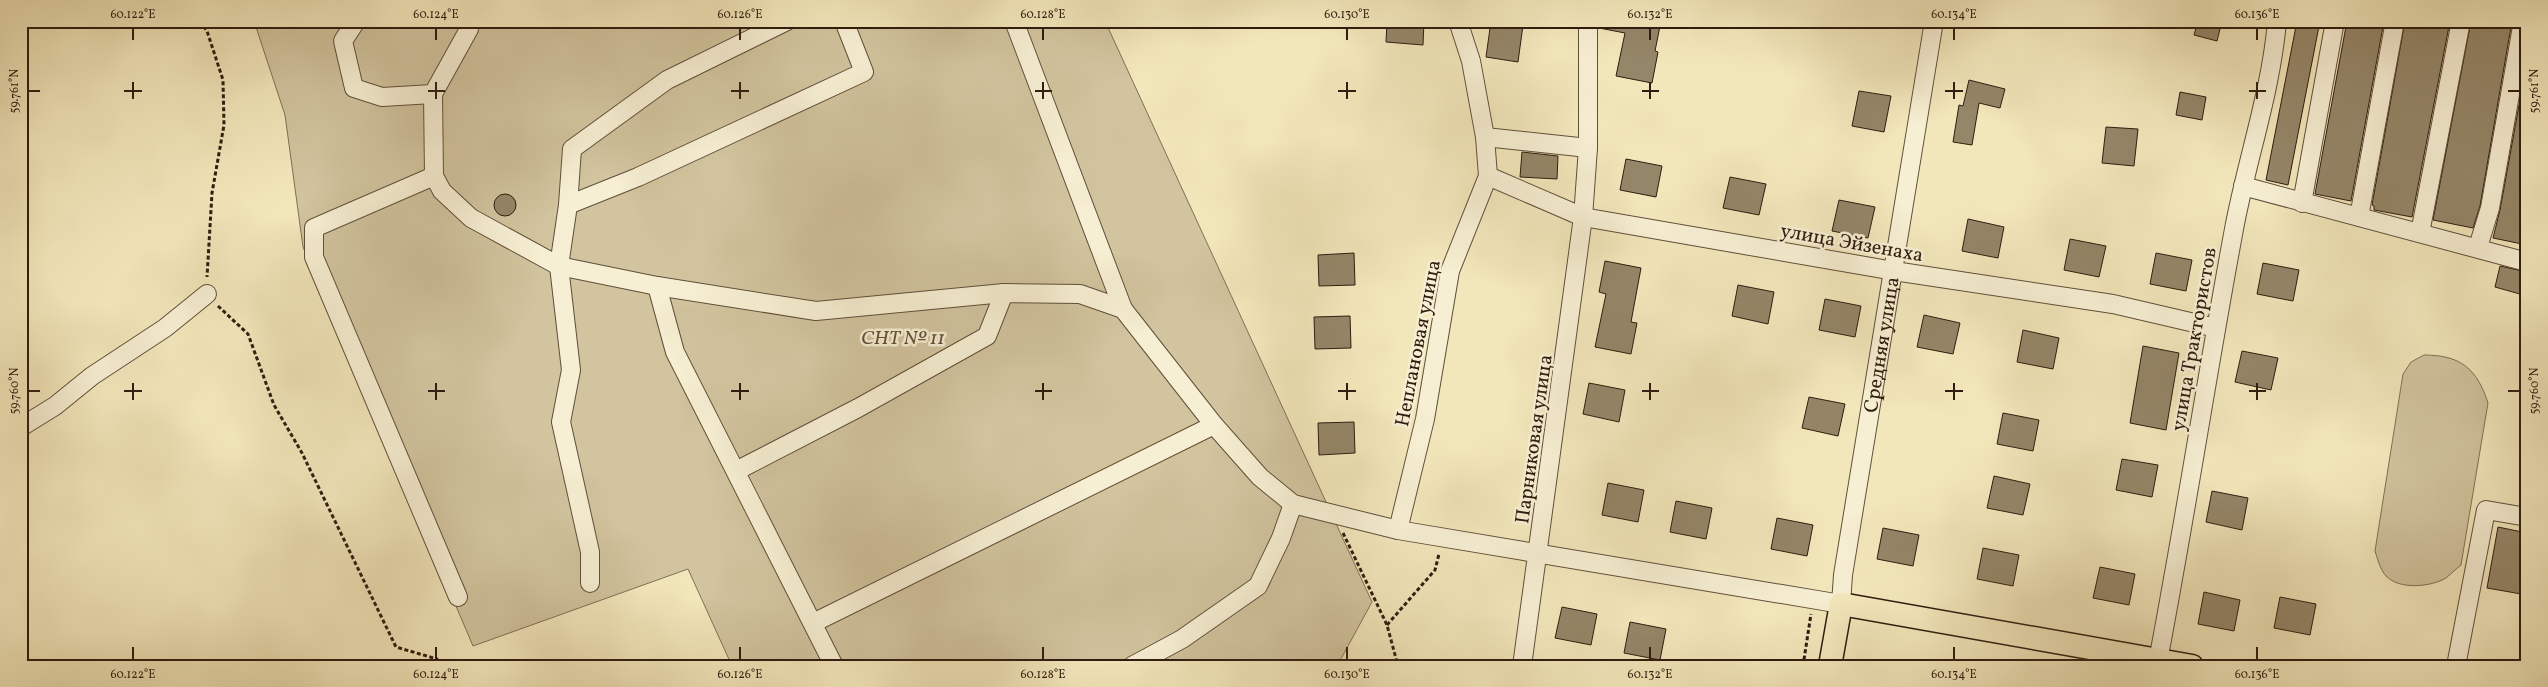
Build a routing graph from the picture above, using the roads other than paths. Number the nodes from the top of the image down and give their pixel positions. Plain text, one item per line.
1 (356, 21) edge
2 (485, 21) edge
3 (787, 21) edge
4 (844, 21) edge
5 (1014, 21) edge
6 (1458, 21) edge
7 (1588, 21) edge
8 (1934, 21) edge
9 (2277, 21) edge
10 (2336, 21) edge
11 (2396, 21) edge
12 (2461, 21) edge
13 (2523, 21) edge
14 (469, 25) edge
15 (433, 94) junction
16 (1485, 137) junction
17 (1588, 148) junction
18 (434, 176) junction
19 (1488, 176) junction
20 (2243, 186) junction
21 (2302, 203) junction
22 (568, 205) junction
23 (1582, 217) junction
24 (2359, 217) junction
25 (2420, 233) junction
26 (2478, 247) junction
27 (2527, 262) edge
28 (559, 266) junction
29 (1894, 272) junction
30 (657, 286) junction
31 (1004, 292) junction
32 (207, 294) road end
33 (1123, 309) junction
34 (2216, 328) junction
35 (1214, 425) junction
36 (21, 427) edge
37 (736, 471) junction
38 (1292, 504) junction
39 (2527, 517) edge
40 (1398, 530) junction
41 (1539, 552) junction
42 (590, 583) dead end
43 (458, 597) dead end
44 (1841, 604) junction
45 (813, 623) junction
46 (2158, 663) edge
47 (834, 666) edge
48 (1132, 666) edge
49 (1522, 666) edge
50 (1830, 666) edge
51 (2192, 666) edge
52 (2456, 666) edge

1 - 15 street
2 - 14 street
3 - 22 street
4 - 22 street
5 - 33 street
6 - 16 street, Неплановая улица
7 - 17 street, Парниковая улица
8 - 29 street, Средняя улица
9 - 20 street, улица Трактористов
10 - 21 street
11 - 24 street
12 - 25 street
13 - 26 street
14 - 15 street
15 - 18 street
16 - 17 street
16 - 19 street, Неплановая улица
17 - 23 street, Парниковая улица
18 - 28 street
18 - 43 street
19 - 23 street, улица Эйзенаха
19 - 40 street, Неплановая улица
20 - 21 street
20 - 34 street, улица Трактористов
21 - 24 street
22 - 28 street
23 - 29 street, улица Эйзенаха
23 - 41 street, Парниковая улица
24 - 25 street
25 - 26 street
26 - 27 street
28 - 30 street
28 - 42 street
29 - 34 street, улица Эйзенаха
29 - 44 street, Средняя улица
30 - 31 street
30 - 37 street
31 - 33 street
31 - 37 street
32 - 36 street
33 - 35 street
34 - 46 street, улица Трактористов
35 - 38 street
35 - 45 street
37 - 45 street
38 - 40 street
38 - 48 street
39 - 52 street
40 - 41 street
41 - 44 street
41 - 49 street, Парниковая улица
44 - 46 main road
44 - 50 main road, Средняя улица
45 - 47 street
46 - 51 main road

